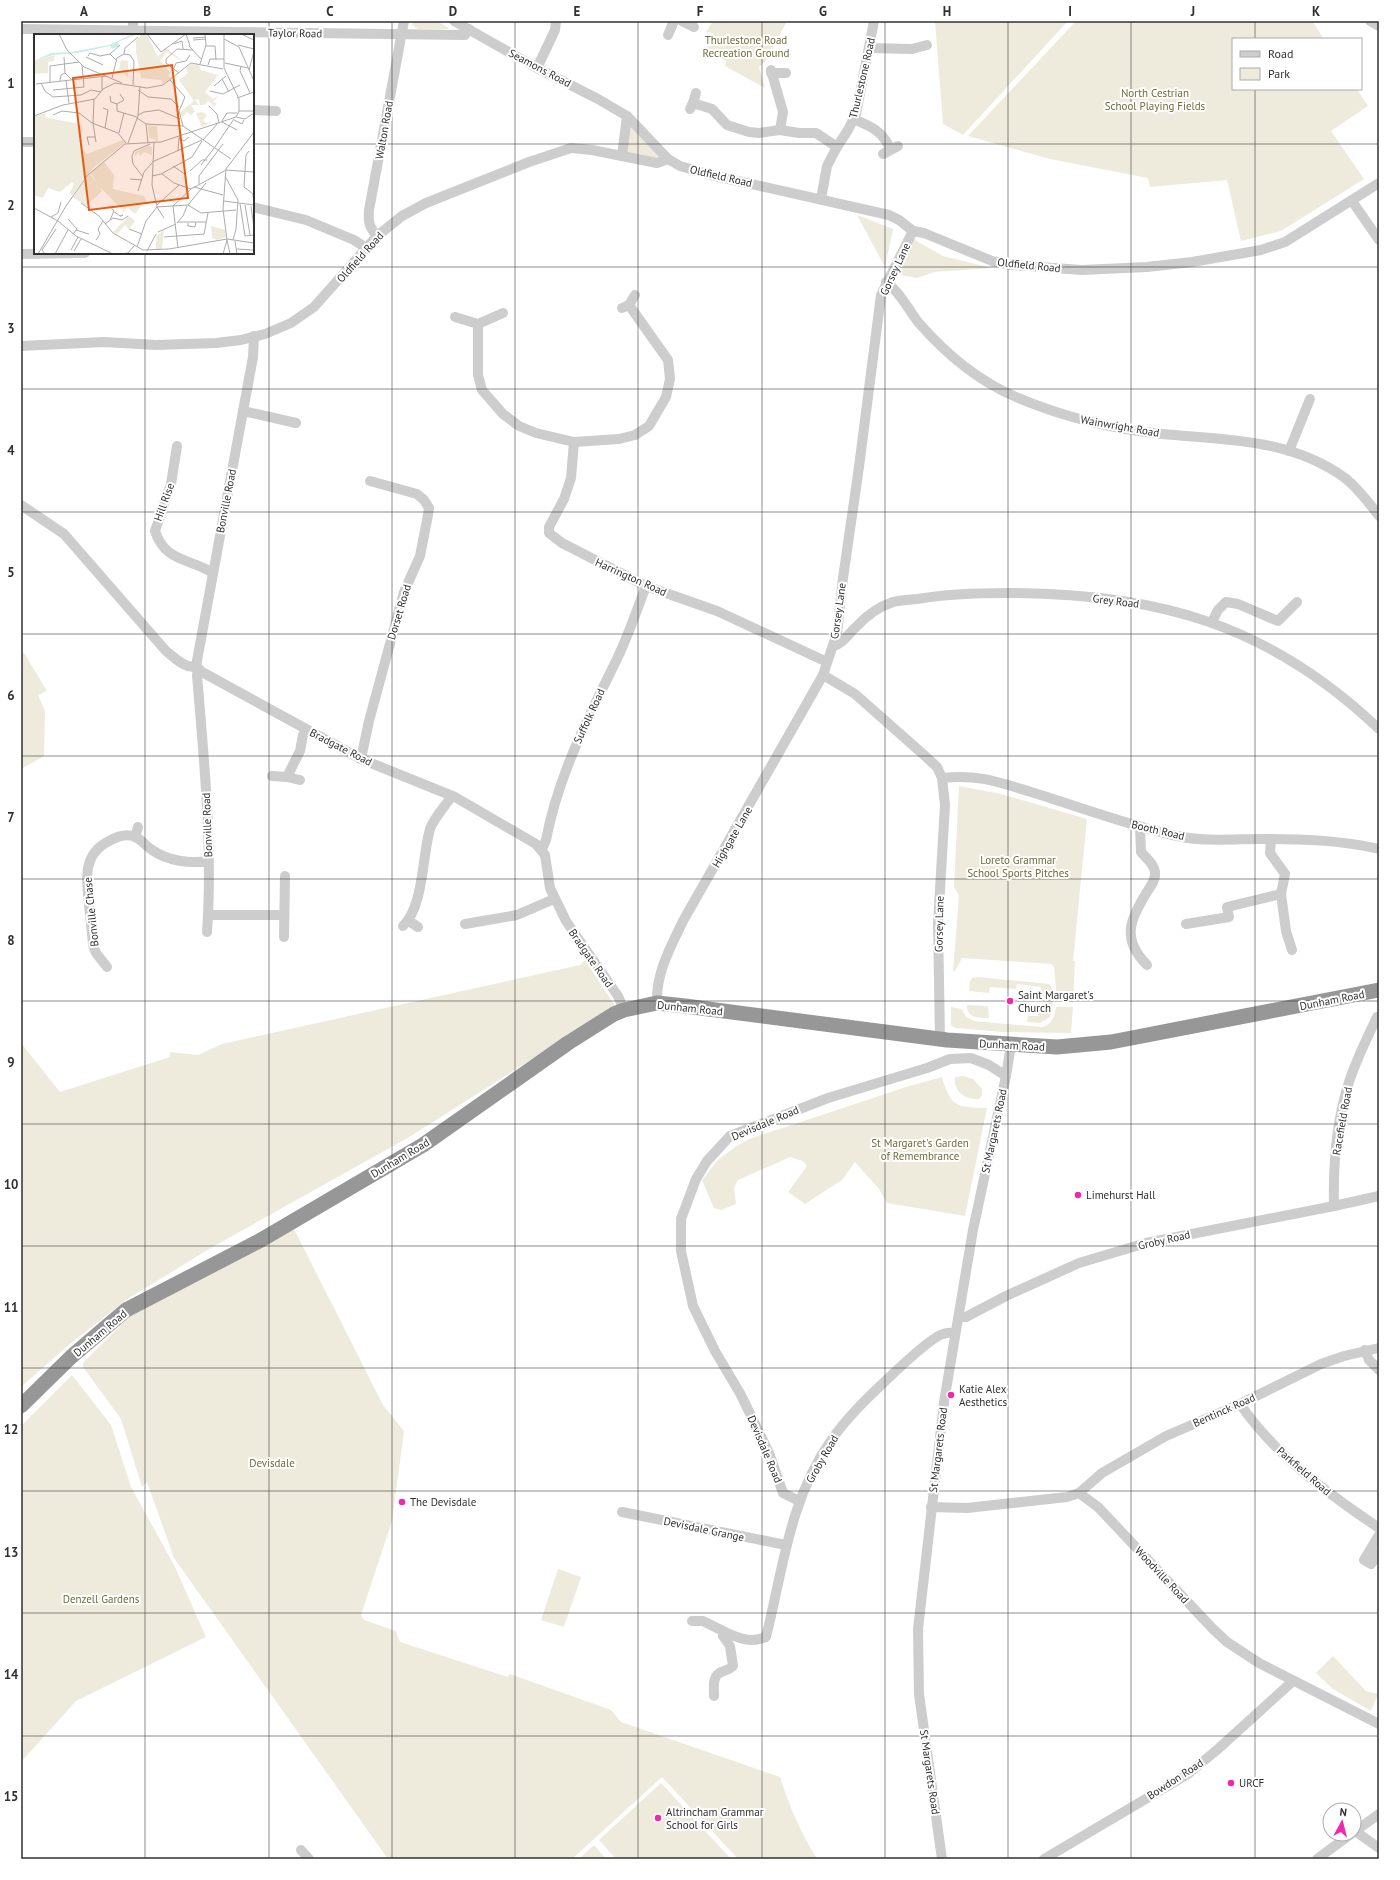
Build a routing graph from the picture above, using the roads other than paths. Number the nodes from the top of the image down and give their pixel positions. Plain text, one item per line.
1 (404, 21) edge
2 (454, 21) edge
3 (556, 21) edge
4 (674, 21) edge
5 (682, 21) edge
6 (874, 21) edge
7 (1370, 21) edge
8 (1379, 26) edge
9 (694, 27) dead end
10 (21, 29) edge
11 (133, 29) edge
12 (470, 29) junction
13 (253, 34) edge
14 (254, 34) edge
15 (401, 35) junction
16 (668, 35) dead end
17 (927, 45) dead end
18 (869, 48) junction
19 (537, 68) junction
20 (786, 73) dead end
21 (696, 93) dead end
22 (254, 110) edge
23 (276, 110) dead end
24 (627, 116) junction
25 (853, 119) junction
26 (780, 130) junction
27 (21, 142) edge
28 (34, 142) edge
29 (837, 147) junction
30 (890, 150) dead end
31 (622, 156) junction
32 (668, 159) junction
33 (1379, 184) edge
34 (821, 199) junction
35 (1352, 201) junction
36 (254, 207) edge
37 (913, 231) junction
38 (377, 236) junction
39 (1379, 240) edge
40 (366, 248) junction
41 (21, 254) edge
42 (34, 254) edge
43 (886, 282) junction
44 (635, 295) dead end
45 (503, 313) dead end
46 (455, 317) dead end
47 (478, 324) junction
48 (254, 336) junction
49 (21, 346) edge
50 (1310, 399) dead end
51 (243, 411) junction
52 (296, 423) dead end
53 (574, 442) junction
54 (177, 446) dead end
55 (1288, 451) junction
56 (370, 481) dead end
57 (21, 505) edge
58 (1379, 516) edge
59 (213, 573) junction
60 (646, 586) junction
61 (1297, 602) dead end
62 (1212, 622) junction
63 (833, 646) junction
64 (827, 662) junction
65 (197, 668) junction
66 (823, 675) junction
67 (306, 729) junction
68 (1379, 729) edge
69 (361, 759) junction
70 (272, 776) dead end
71 (288, 777) junction
72 (942, 778) junction
73 (300, 780) dead end
74 (452, 796) junction
75 (138, 827) dead end
76 (1140, 827) junction
77 (135, 837) junction
78 (1271, 839) junction
79 (542, 849) junction
80 (1379, 849) edge
81 (208, 861) junction
82 (284, 876) dead end
83 (1281, 894) junction
84 (554, 899) junction
85 (208, 915) junction
86 (284, 915) junction
87 (465, 924) dead end
88 (1186, 924) dead end
89 (418, 927) dead end
90 (207, 932) dead end
91 (284, 937) dead end
92 (1292, 950) dead end
93 (1147, 966) dead end
94 (107, 967) dead end
95 (1379, 990) edge
96 (657, 1003) junction
97 (624, 1010) junction
98 (1376, 1023) edge
99 (940, 1039) junction
100 (1011, 1045) junction
101 (1006, 1076) junction
102 (1379, 1196) edge
103 (1334, 1206) junction
104 (959, 1317) junction
105 (956, 1333) junction
106 (1379, 1348) edge
107 (1365, 1350) junction
108 (1379, 1370) edge
109 (1240, 1404) junction
110 (21, 1406) edge
111 (1079, 1493) junction
112 (799, 1501) junction
113 (931, 1507) junction
114 (622, 1512) dead end
115 (1379, 1528) edge
116 (1379, 1534) edge
117 (786, 1545) junction
118 (1379, 1553) edge
119 (692, 1621) dead end
120 (725, 1632) junction
121 (1293, 1681) junction
122 (714, 1696) dead end
123 (1379, 1724) edge
124 (1379, 1814) edge
125 (1362, 1826) edge
126 (1362, 1837) edge
127 (1340, 1842) edge
128 (1379, 1848) edge
129 (301, 1850) dead end
130 (309, 1859) edge
131 (942, 1859) edge
132 (1044, 1859) edge
133 (1317, 1859) edge

1 - 15 street, Walton Road
2 - 12 street, Seamons Road
3 - 19 street
4 - 16 street
5 - 9 street
6 - 18 street, Thurlestone Road
7 - 8 street
10 - 11 street, Taylor Road
11 - 13 street, Taylor Road
12 - 15 street, Taylor Road
12 - 19 street, Seamons Road
14 - 15 street, Taylor Road
15 - 38 street, Walton Road
17 - 18 street
18 - 25 street, Thurlestone Road
19 - 24 street, Seamons Road
20 - 26 street
21 - 26 street
22 - 23 street
24 - 31 street
24 - 32 street, Seamons Road
25 - 29 street, Thurlestone Road
25 - 30 street
26 - 29 street
27 - 28 street
29 - 34 street, Thurlestone Road
31 - 32 street, Oldfield Road
31 - 38 street, Oldfield Road
32 - 34 street, Oldfield Road
33 - 35 street, Oldfield Road
34 - 37 street, Oldfield Road
35 - 37 street, Oldfield Road
35 - 39 street
36 - 40 street
37 - 43 street, Gorsey Lane
38 - 40 street, Oldfield Road
40 - 48 street, Oldfield Road
41 - 42 street
43 - 55 street, Wainwright Road
43 - 63 street, Gorsey Lane
44 - 53 street
45 - 47 street
46 - 47 street
47 - 53 street
48 - 49 street, Oldfield Road
48 - 51 street, Bonville Road
50 - 55 street
51 - 52 street
51 - 59 street, Bonville Road
53 - 60 street, Harrington Road
54 - 59 street, Hill Rise
55 - 58 street, Wainwright Road
56 - 69 street, Dorset Road
57 - 65 street, Bradgate Road
59 - 65 street, Bonville Road
60 - 64 street, Harrington Road
60 - 79 street, Suffolk Road
61 - 62 street
62 - 63 street, Grey Road
62 - 68 street, Grey Road
63 - 64 street, Gorsey Lane
64 - 66 street, Gorsey Lane
65 - 67 street, Bradgate Road
65 - 81 street, Bonville Road
66 - 72 street, Gorsey Lane
66 - 96 street, Highgate Lane
67 - 69 street, Bradgate Road
67 - 71 street
69 - 74 street, Bradgate Road
70 - 71 street
71 - 73 street
72 - 76 street, Booth Road
72 - 99 street, Gorsey Lane
74 - 79 street, Bradgate Road
74 - 89 street
75 - 77 street
76 - 78 street, Booth Road
76 - 93 street
77 - 81 street
77 - 94 street, Bonville Chase
78 - 80 street, Booth Road
78 - 83 street
79 - 84 street, Bradgate Road
81 - 85 street, Bonville Road
82 - 86 street
83 - 88 street
83 - 92 street
84 - 87 street
84 - 97 street, Bradgate Road
85 - 86 street
85 - 90 street, Bonville Road
86 - 91 street
95 - 100 highway, Dunham Road
96 - 97 highway, Dunham Road
96 - 99 highway, Dunham Road
97 - 110 highway, Dunham Road
98 - 103 street, Racefield Road
99 - 100 highway, Dunham Road
100 - 101 street, St Margarets Road
101 - 104 street, St Margarets Road
101 - 112 street, Devisdale Road
102 - 103 street, Groby Road
103 - 104 street, Groby Road
104 - 105 street, St Margarets Road
105 - 112 street, Groby Road
105 - 113 street, St Margarets Road
106 - 107 street, Bentinck Road
107 - 108 street
107 - 109 street, Bentinck Road
109 - 111 street, Bentinck Road
109 - 115 street, Parkfield Road
111 - 113 street
111 - 121 street, Woodville Road
112 - 117 street, Groby Road
113 - 131 street, St Margarets Road
114 - 117 street, Devisdale Grange
116 - 118 street
117 - 120 street, Groby Road
119 - 120 street
120 - 122 street
121 - 123 street, Woodville Road
121 - 132 street, Bowdon Road
124 - 125 street
126 - 128 street
127 - 133 street
129 - 130 street

